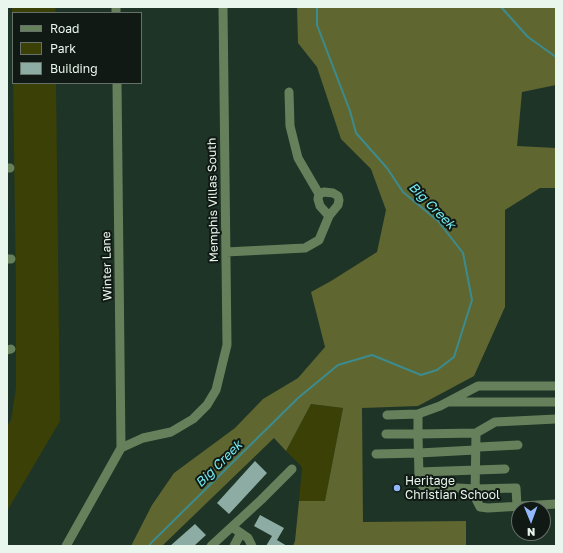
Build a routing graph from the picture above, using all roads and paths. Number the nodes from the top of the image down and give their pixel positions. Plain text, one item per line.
1 (223, 7) edge
2 (117, 84) edge
3 (289, 92) dead end
4 (319, 194) junction
5 (329, 216) junction
6 (226, 252) junction
7 (556, 386) edge
8 (447, 402) junction
9 (556, 402) edge
10 (418, 414) junction
11 (387, 415) dead end
12 (556, 419) edge
13 (476, 433) junction
14 (386, 434) dead end
15 (418, 434) junction
16 (518, 445) dead end
17 (121, 448) junction
18 (475, 450) junction
19 (418, 453) junction
20 (376, 454) dead end
21 (292, 469) dead end
22 (505, 469) dead end
23 (475, 470) junction
24 (419, 472) junction
25 (475, 489) junction
26 (517, 501) edge
27 (511, 506) edge
28 (232, 527) junction
29 (241, 533) junction
30 (66, 546) edge
31 (211, 546) edge
32 (234, 546) edge
33 (252, 546) edge

1 - 6 street, Memphis Villas South
2 - 17 street, Winter Lane
3 - 4 street
4 - 5 street
4 - 5 street
5 - 6 street
6 - 17 street, Memphis Villas South
7 - 8 street
8 - 9 street
8 - 10 street
10 - 11 street
10 - 15 street
12 - 13 street
13 - 15 street
13 - 18 street
14 - 15 street
15 - 19 street
16 - 18 street
17 - 30 street
18 - 19 street
18 - 23 street
19 - 20 street
19 - 24 street
21 - 28 street
22 - 23 street
23 - 24 street
23 - 25 street
24 - 25 street
25 - 26 street
25 - 27 street
28 - 29 street
28 - 31 street
29 - 32 street
29 - 33 street

